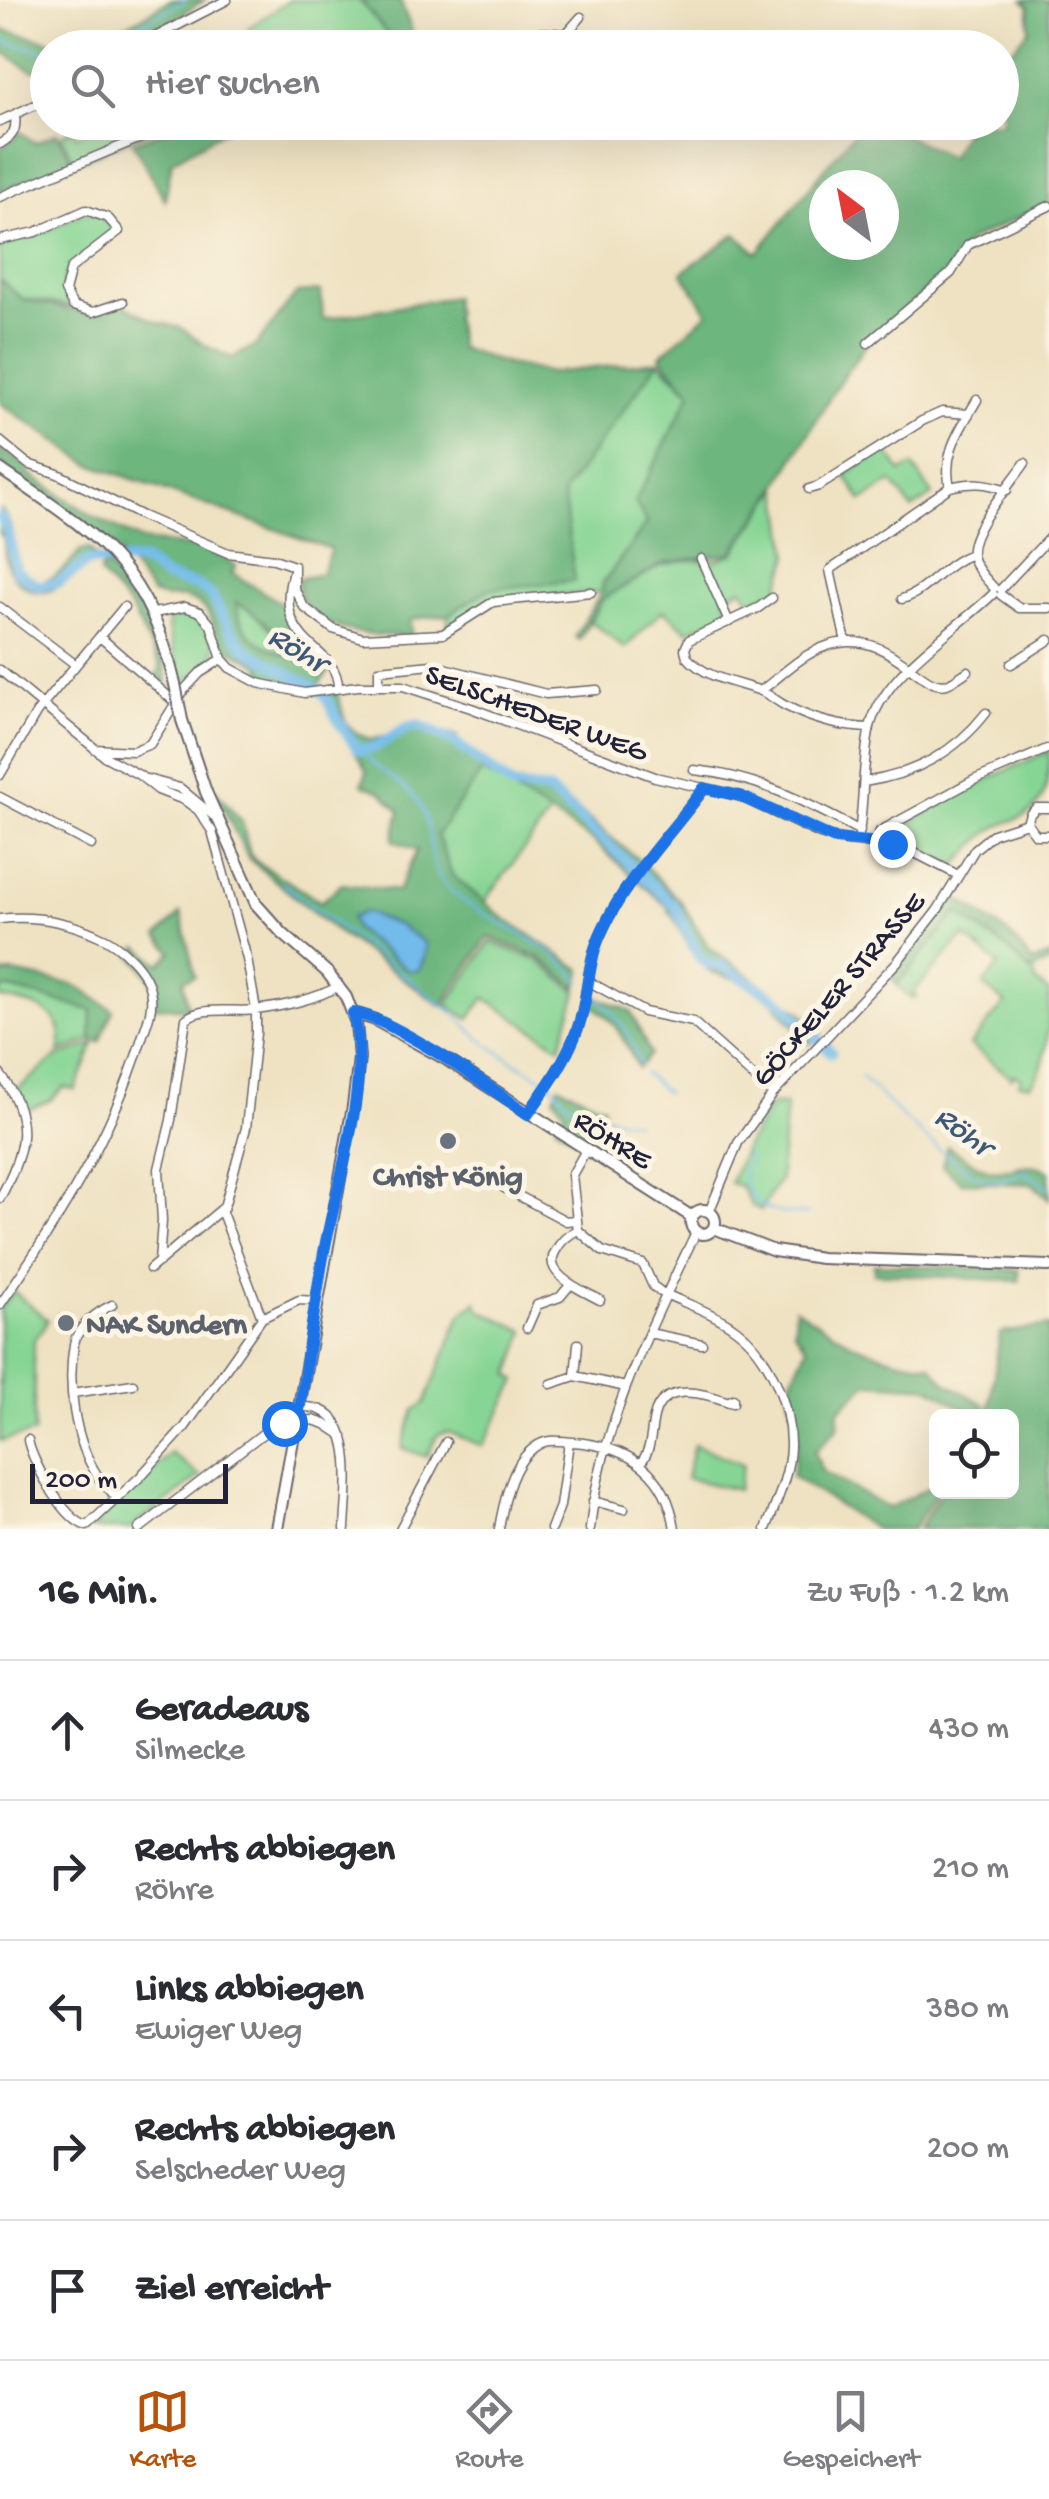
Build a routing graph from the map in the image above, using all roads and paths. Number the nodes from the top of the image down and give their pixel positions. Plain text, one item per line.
1 (226, 0) edge
2 (581, 17) dead end
3 (168, 30) edge
4 (570, 30) edge
5 (30, 108) edge
6 (15, 115) junction
7 (0, 121) edge
8 (138, 140) edge
9 (0, 144) edge
10 (0, 196) edge
11 (1049, 206) edge
12 (0, 240) edge
13 (123, 302) dead end
14 (868, 343) dead end
15 (977, 400) dead end
16 (969, 414) junction
17 (0, 441) edge
18 (1026, 462) dead end
19 (0, 468) edge
20 (950, 487) junction
21 (809, 488) dead end
22 (1006, 490) junction
23 (1049, 538) edge
24 (972, 554) junction
25 (701, 559) dead end
26 (294, 566) junction
27 (591, 592) dead end
28 (997, 592) junction
29 (772, 598) dead end
30 (902, 599) dead end
31 (0, 607) edge
32 (124, 607) dead end
33 (1049, 608) edge
34 (154, 613) junction
35 (729, 622) junction
36 (100, 637) junction
37 (1049, 640) edge
38 (846, 642) junction
39 (222, 658) junction
40 (1012, 664) dead end
41 (76, 665) junction
42 (910, 666) junction
43 (0, 670) edge
44 (968, 671) dead end
45 (379, 686) junction
46 (334, 688) junction
47 (597, 690) dead end
48 (762, 690) junction
49 (176, 703) junction
50 (42, 706) junction
51 (986, 712) dead end
52 (869, 728) junction
53 (1047, 748) edge
54 (95, 749) junction
55 (694, 770) dead end
56 (0, 775) edge
57 (143, 778) junction
58 (864, 782) junction
59 (704, 788) junction
60 (1049, 796) edge
61 (0, 797) edge
62 (1048, 808) edge
63 (218, 819) junction
64 (1027, 823) junction
65 (859, 836) junction
66 (1048, 838) edge
67 (876, 842) junction
68 (91, 844) dead end
69 (958, 875) junction
70 (0, 920) edge
71 (588, 981) junction
72 (339, 986) junction
73 (256, 1010) junction
74 (353, 1013) junction
75 (0, 1074) edge
76 (773, 1094) junction
77 (528, 1114) junction
78 (586, 1150) junction
79 (504, 1188) dead end
80 (0, 1198) edge
81 (221, 1210) junction
82 (709, 1212) junction
83 (692, 1218) junction
84 (577, 1225) junction
85 (714, 1228) junction
86 (696, 1232) junction
87 (159, 1262) junction
88 (1049, 1266) edge
89 (150, 1270) dead end
90 (571, 1284) junction
91 (668, 1296) junction
92 (600, 1300) dead end
93 (316, 1301) junction
94 (0, 1304) edge
95 (112, 1305) dead end
96 (262, 1318) junction
97 (531, 1325) dead end
98 (649, 1333) junction
99 (578, 1344) dead end
100 (702, 1344) dead end
101 (575, 1376) junction
102 (133, 1384) dead end
103 (552, 1384) dead end
104 (626, 1387) junction
105 (73, 1393) junction
106 (729, 1402) dead end
107 (300, 1406) junction
108 (296, 1421) junction
109 (259, 1435) junction
110 (342, 1436) junction
111 (28, 1440) dead end
112 (446, 1442) dead end
113 (569, 1442) junction
114 (604, 1448) junction
115 (641, 1463) junction
116 (118, 1499) junction
117 (594, 1502) junction
118 (624, 1508) dead end
119 (139, 1529) edge
120 (277, 1529) edge
121 (345, 1529) edge
122 (400, 1529) edge
123 (499, 1529) edge
124 (552, 1529) edge
125 (590, 1529) edge
126 (675, 1529) edge
127 (766, 1529) edge

1 - 3 street
2 - 4 street
5 - 6 street
6 - 7 street
6 - 9 street
8 - 10 street
11 - 14 street
12 - 13 street
15 - 16 street
16 - 20 street
16 - 21 street
17 - 26 street
18 - 22 street
19 - 34 main road
20 - 22 street
20 - 38 street
22 - 24 street
23 - 28 street
24 - 28 street
24 - 30 street
25 - 35 street
26 - 27 street
26 - 46 street
28 - 33 street
28 - 42 street
29 - 35 street
31 - 41 street
32 - 36 street
34 - 39 street
34 - 63 main road, bridge
35 - 48 street
36 - 41 street
36 - 49 street
37 - 40 street
38 - 42 street
38 - 48 street
39 - 46 street, SELSCHEDER WEG
39 - 49 street
41 - 50 street
42 - 44 street
42 - 52 street
43 - 50 street
45 - 46 street, SELSCHEDER WEG
45 - 47 street
45 - 59 street, SELSCHEDER WEG
48 - 52 street
49 - 54 street
50 - 54 street
50 - 56 street
51 - 58 street
52 - 58 street
53 - 67 street
54 - 57 street
55 - 65 street
57 - 63 street
57 - 73 street
58 - 65 street
59 - 65 street, SELSCHEDER WEG
59 - 71 street
60 - 62 street
61 - 68 street
62 - 64 street
63 - 72 main road
64 - 66 street
64 - 69 street, GÖCKELER STRASSE
65 - 67 street, SELSCHEDER WEG
67 - 69 street, SELSCHEDER WEG
69 - 76 street, GÖCKELER STRASSE
70 - 94 street
71 - 76 street
71 - 77 street
72 - 73 street
72 - 74 main road
73 - 81 street
73 - 87 street
74 - 77 main road, RÖHRE
74 - 93 main road
75 - 80 street
76 - 82 street, GÖCKELER STRASSE
77 - 78 main road, RÖHRE
78 - 83 main road, RÖHRE
78 - 84 street
79 - 84 street
81 - 87 street
81 - 96 street
82 - 83 main road
82 - 85 main road
83 - 86 main road
84 - 90 street
84 - 91 street
85 - 86 main road
85 - 88 main road
86 - 91 street
87 - 89 street
90 - 92 street
90 - 97 street
91 - 98 street
91 - 127 street
93 - 96 street
93 - 107 main road
95 - 105 street
96 - 116 street
98 - 100 street
98 - 104 street
99 - 101 street
101 - 103 street
101 - 104 street
102 - 105 street
104 - 114 street
105 - 116 street
106 - 115 street
107 - 108 main road
107 - 109 street
107 - 110 street
108 - 109 street
108 - 110 street
108 - 120 main road
109 - 119 street
110 - 121 street
111 - 116 street
112 - 122 street
113 - 114 street
113 - 123 street
113 - 124 street
114 - 115 street
114 - 117 street
115 - 126 street
117 - 118 street
117 - 125 street

